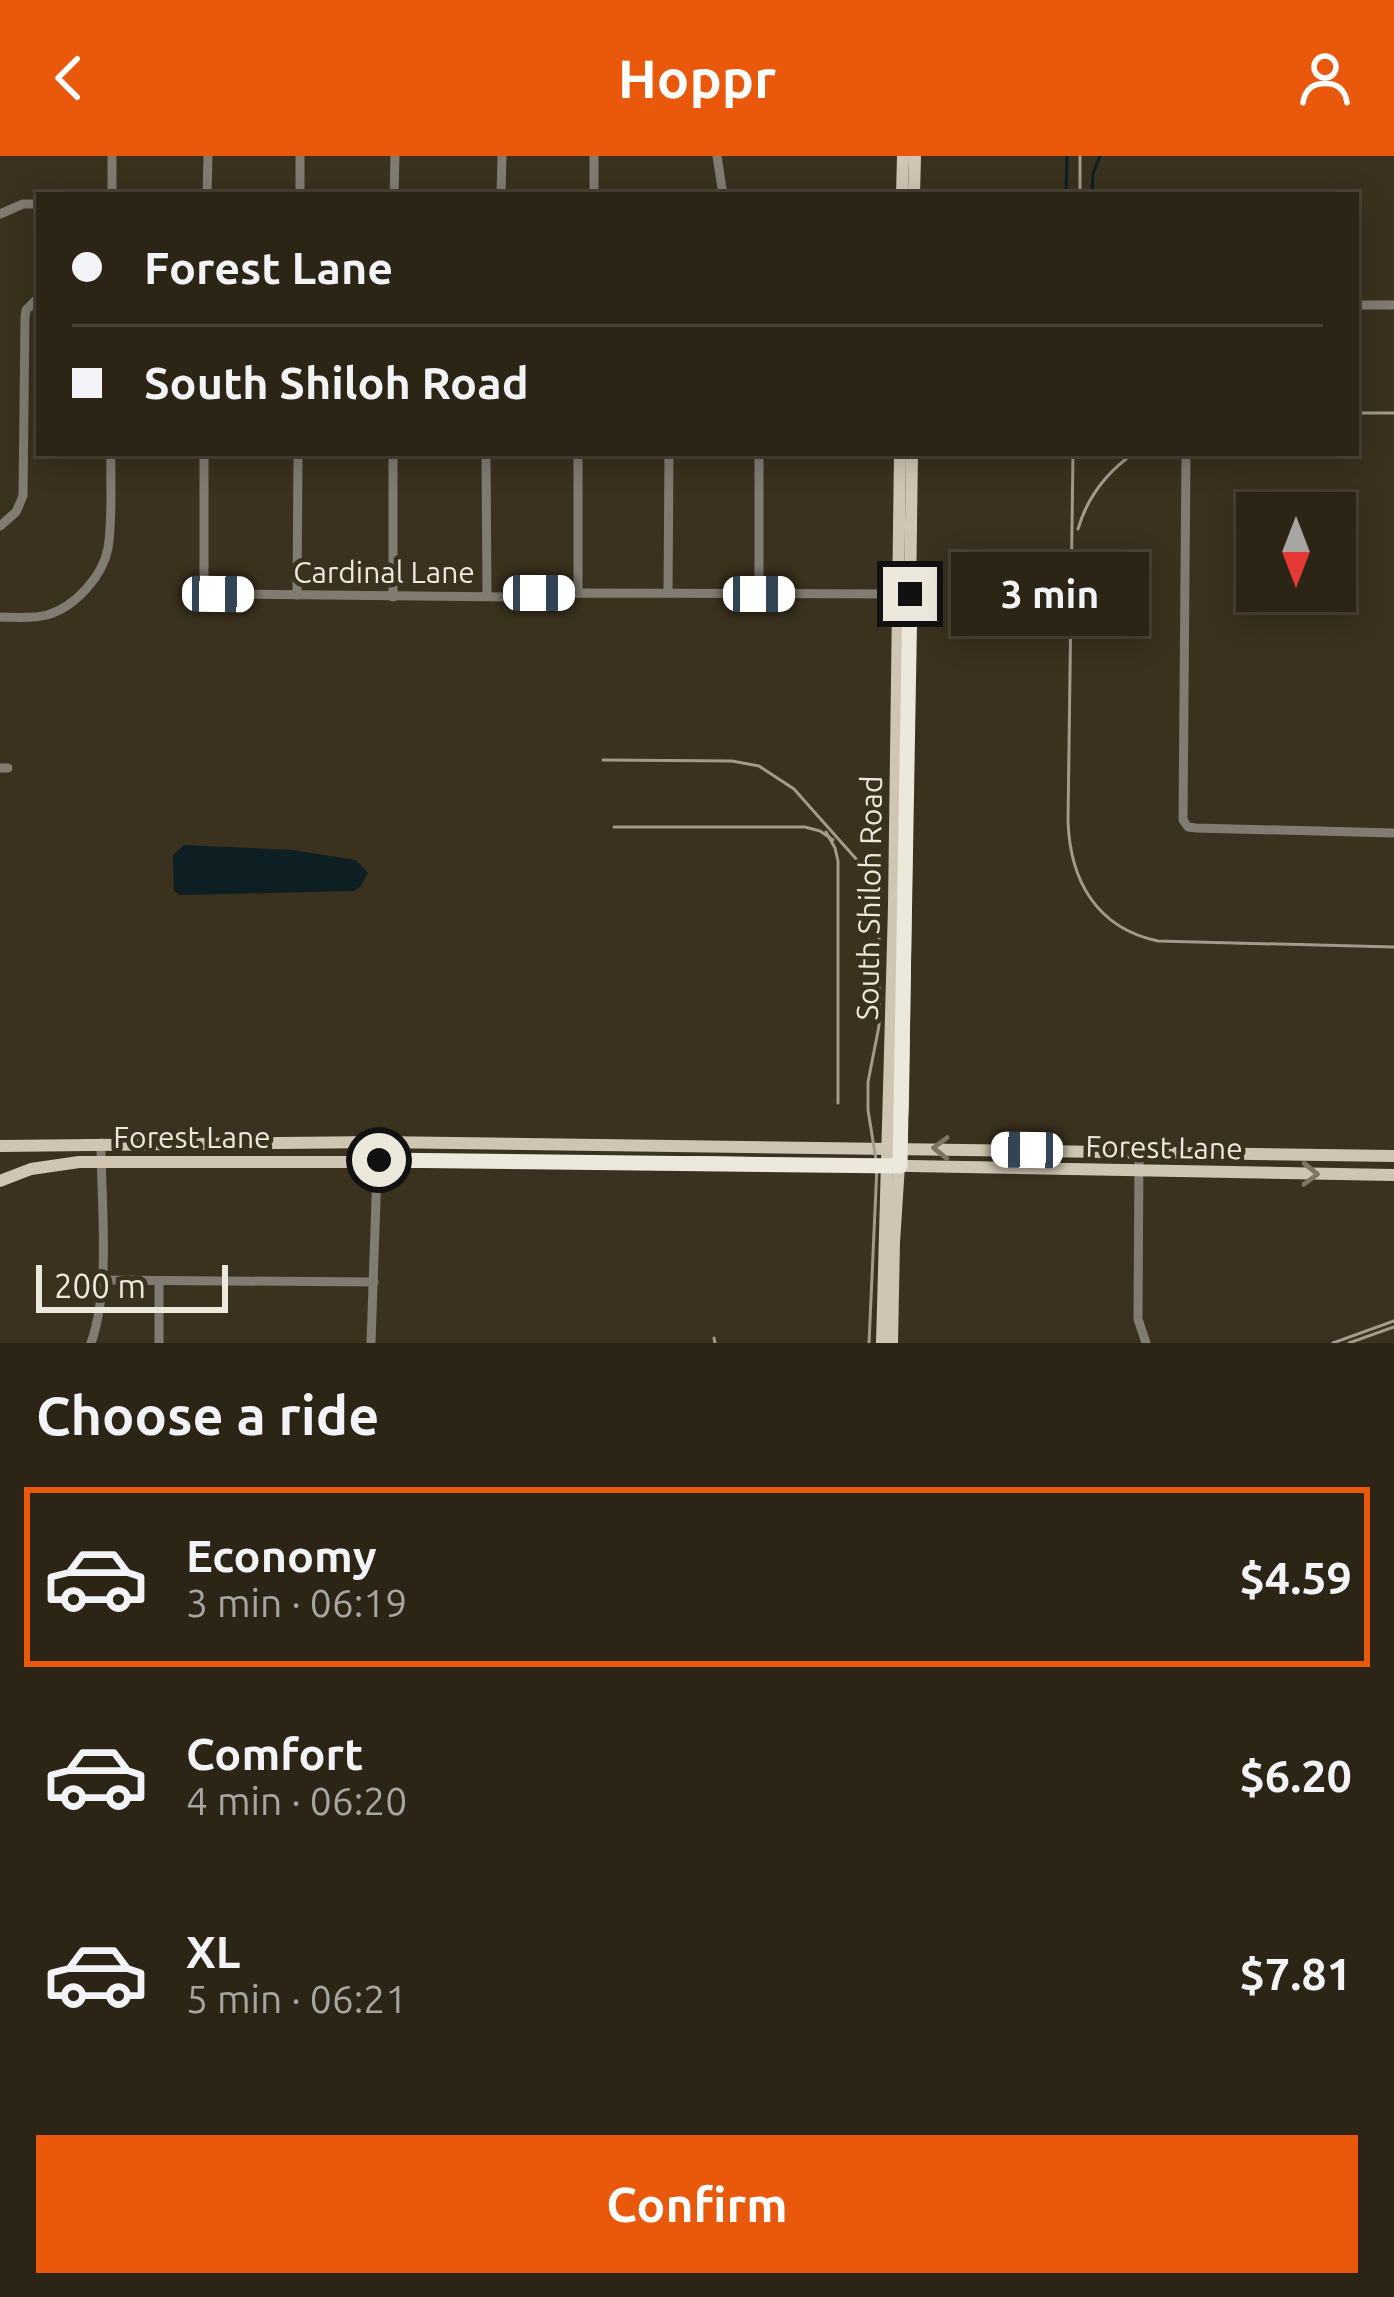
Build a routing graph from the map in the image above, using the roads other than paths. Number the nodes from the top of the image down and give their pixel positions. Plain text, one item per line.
1 (112, 156) edge
2 (300, 156) edge
3 (395, 156) edge
4 (502, 156) edge
5 (594, 156) edge
6 (716, 156) edge
7 (903, 156) edge
8 (915, 156) edge
9 (208, 162) edge
10 (112, 192) edge
11 (206, 192) edge
12 (300, 192) edge
13 (394, 192) edge
14 (501, 192) edge
15 (594, 192) edge
16 (722, 192) edge
17 (902, 192) edge
18 (914, 192) edge
19 (36, 204) edge
20 (0, 214) edge
21 (36, 300) edge
22 (1359, 305) edge
23 (1394, 305) edge
24 (110, 456) edge
25 (204, 456) edge
26 (298, 456) edge
27 (393, 456) edge
28 (486, 456) edge
29 (578, 456) edge
30 (669, 456) edge
31 (759, 456) edge
32 (900, 456) edge
33 (912, 456) edge
34 (1186, 456) edge
35 (0, 526) edge
36 (578, 593) junction
37 (668, 593) junction
38 (759, 594) junction
39 (904, 594) junction
40 (298, 596) junction
41 (487, 596) junction
42 (393, 597) junction
43 (0, 616) edge
44 (1394, 832) edge
45 (237, 1142) junction
46 (378, 1142) junction
47 (101, 1143) junction
48 (0, 1146) edge
49 (894, 1148) junction
50 (1139, 1153) junction
51 (1234, 1154) junction
52 (1394, 1156) edge
53 (379, 1160) junction
54 (101, 1162) junction
55 (172, 1162) junction
56 (893, 1166) junction
57 (1139, 1171) junction
58 (1234, 1172) junction
59 (1394, 1175) edge
60 (0, 1180) edge
61 (101, 1280) junction
62 (159, 1281) junction
63 (374, 1282) junction
64 (91, 1343) edge
65 (159, 1343) edge
66 (371, 1343) edge
67 (882, 1343) edge
68 (892, 1343) edge
69 (1146, 1343) edge

1 - 10 street
2 - 12 street
3 - 13 street
4 - 14 street
5 - 15 street
6 - 16 street
7 - 17 main road
8 - 18 main road
9 - 11 street
19 - 20 street
21 - 35 street
22 - 23 street
24 - 43 street
25 - 40 street, Cardinal Lane
26 - 40 street
27 - 42 street
28 - 41 street
29 - 36 street
30 - 37 street
31 - 38 street
32 - 39 main road, South Shiloh Road
33 - 39 main road, South Shiloh Road
34 - 44 street
36 - 37 street, Cardinal Lane
36 - 41 street, Cardinal Lane
37 - 38 street, Cardinal Lane
38 - 39 street, Cardinal Lane
39 - 49 main road, South Shiloh Road
40 - 42 street, Cardinal Lane
41 - 42 street, Cardinal Lane
45 - 46 main road, Forest Lane
45 - 47 main road, Forest Lane
45 - 55 main road
46 - 49 main road, Forest Lane
46 - 53 street
47 - 48 main road, Forest Lane
47 - 54 street
50 -> 49 main road, Forest Lane
49 - 56 main road, South Shiloh Road
50 - 51 main road, Forest Lane
50 - 57 street
51 - 52 main road, Forest Lane
51 - 58 main road
53 - 55 main road, Forest Lane
53 - 56 main road, Forest Lane
53 - 63 street
54 - 55 main road, Forest Lane
54 - 60 main road, Forest Lane
54 - 61 street
56 - 57 main road, Forest Lane
56 - 67 main road, South Shiloh Road
56 - 68 main road, South Shiloh Road
57 - 58 main road, Forest Lane
57 - 69 street
58 -> 59 main road, Forest Lane
61 - 62 street
61 - 64 street
62 - 63 street
62 - 65 street
63 - 66 street

